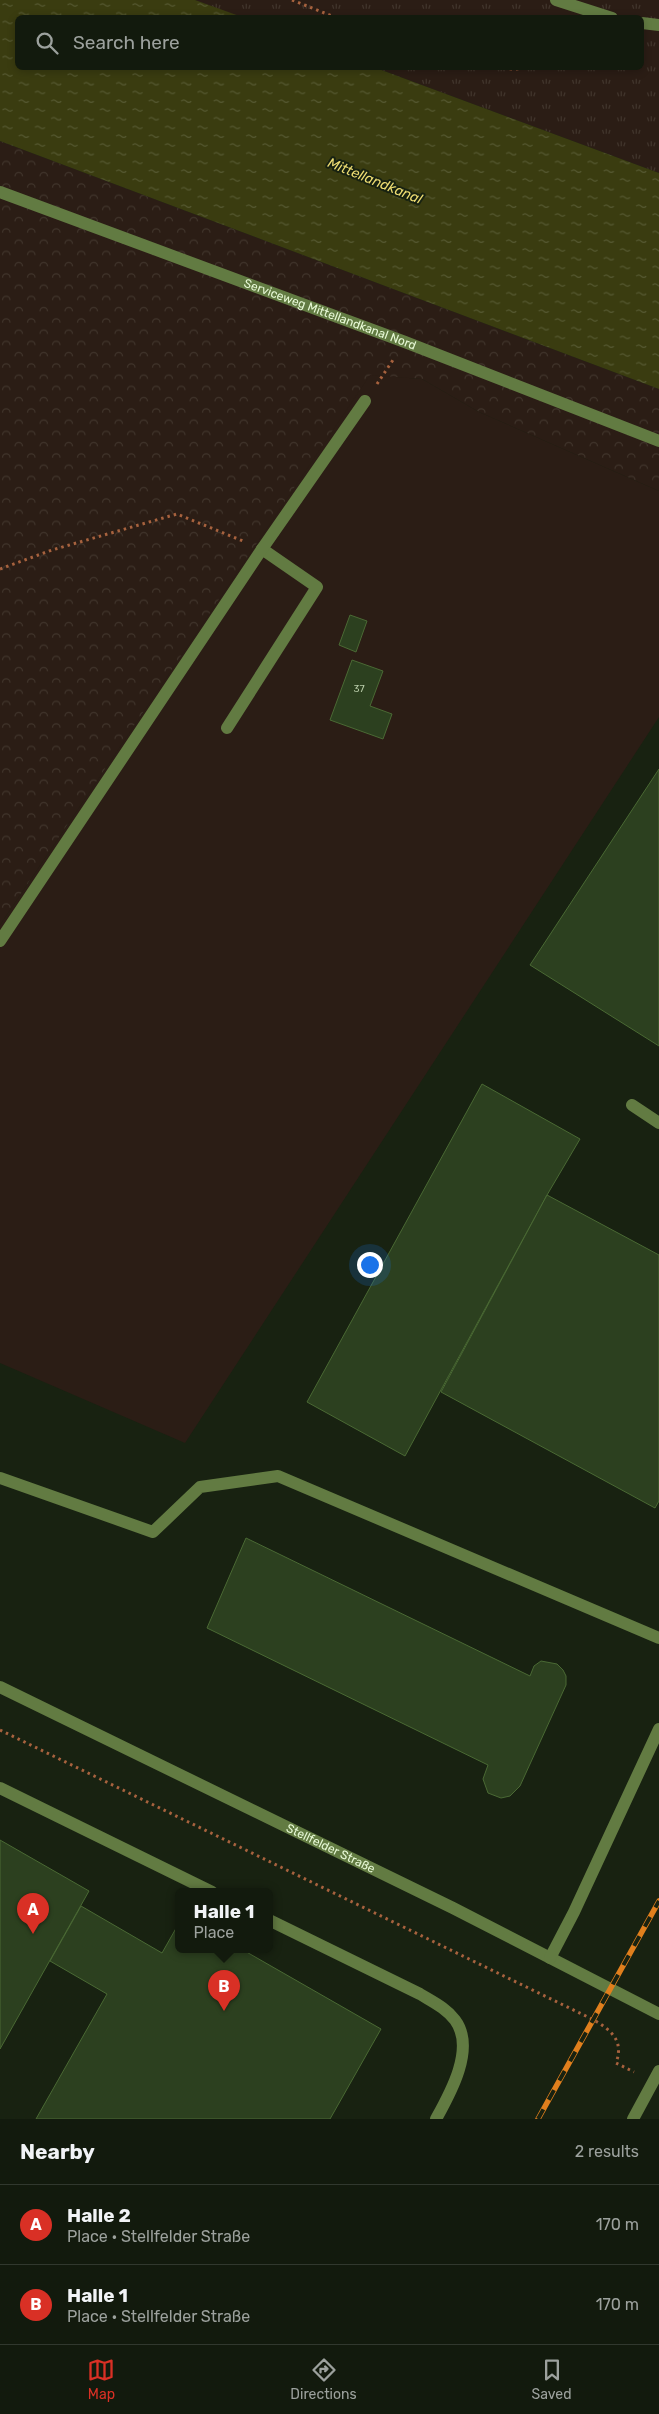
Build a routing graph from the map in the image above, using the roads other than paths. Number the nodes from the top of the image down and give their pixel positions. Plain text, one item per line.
1 (556, 0) edge
2 (603, 15) edge
3 (644, 24) edge
4 (659, 25) edge
5 (0, 192) edge
6 (365, 401) road end
7 (659, 442) edge
8 (262, 549) junction
9 (227, 728) dead end
10 (0, 940) edge
11 (632, 1105) dead end
12 (659, 1124) edge
13 (0, 1478) edge
14 (659, 1638) edge
15 (0, 1687) edge
16 (659, 1729) edge
17 (0, 1788) edge
18 (204, 1888) edge
19 (273, 1922) edge
20 (550, 1958) junction
21 (659, 2014) edge
22 (656, 2076) edge
23 (436, 2119) edge
24 (633, 2119) edge

1 - 2 street
3 - 4 street
5 - 7 street, Serviceweg Mittellandkanal Nord
6 - 8 street
8 - 9 street
8 - 10 street
11 - 12 street
13 - 14 street
15 - 20 street, Stellfelder Straße
16 - 20 street
17 - 18 street
19 - 23 street
20 - 21 street, Stellfelder Straße
22 - 24 street

